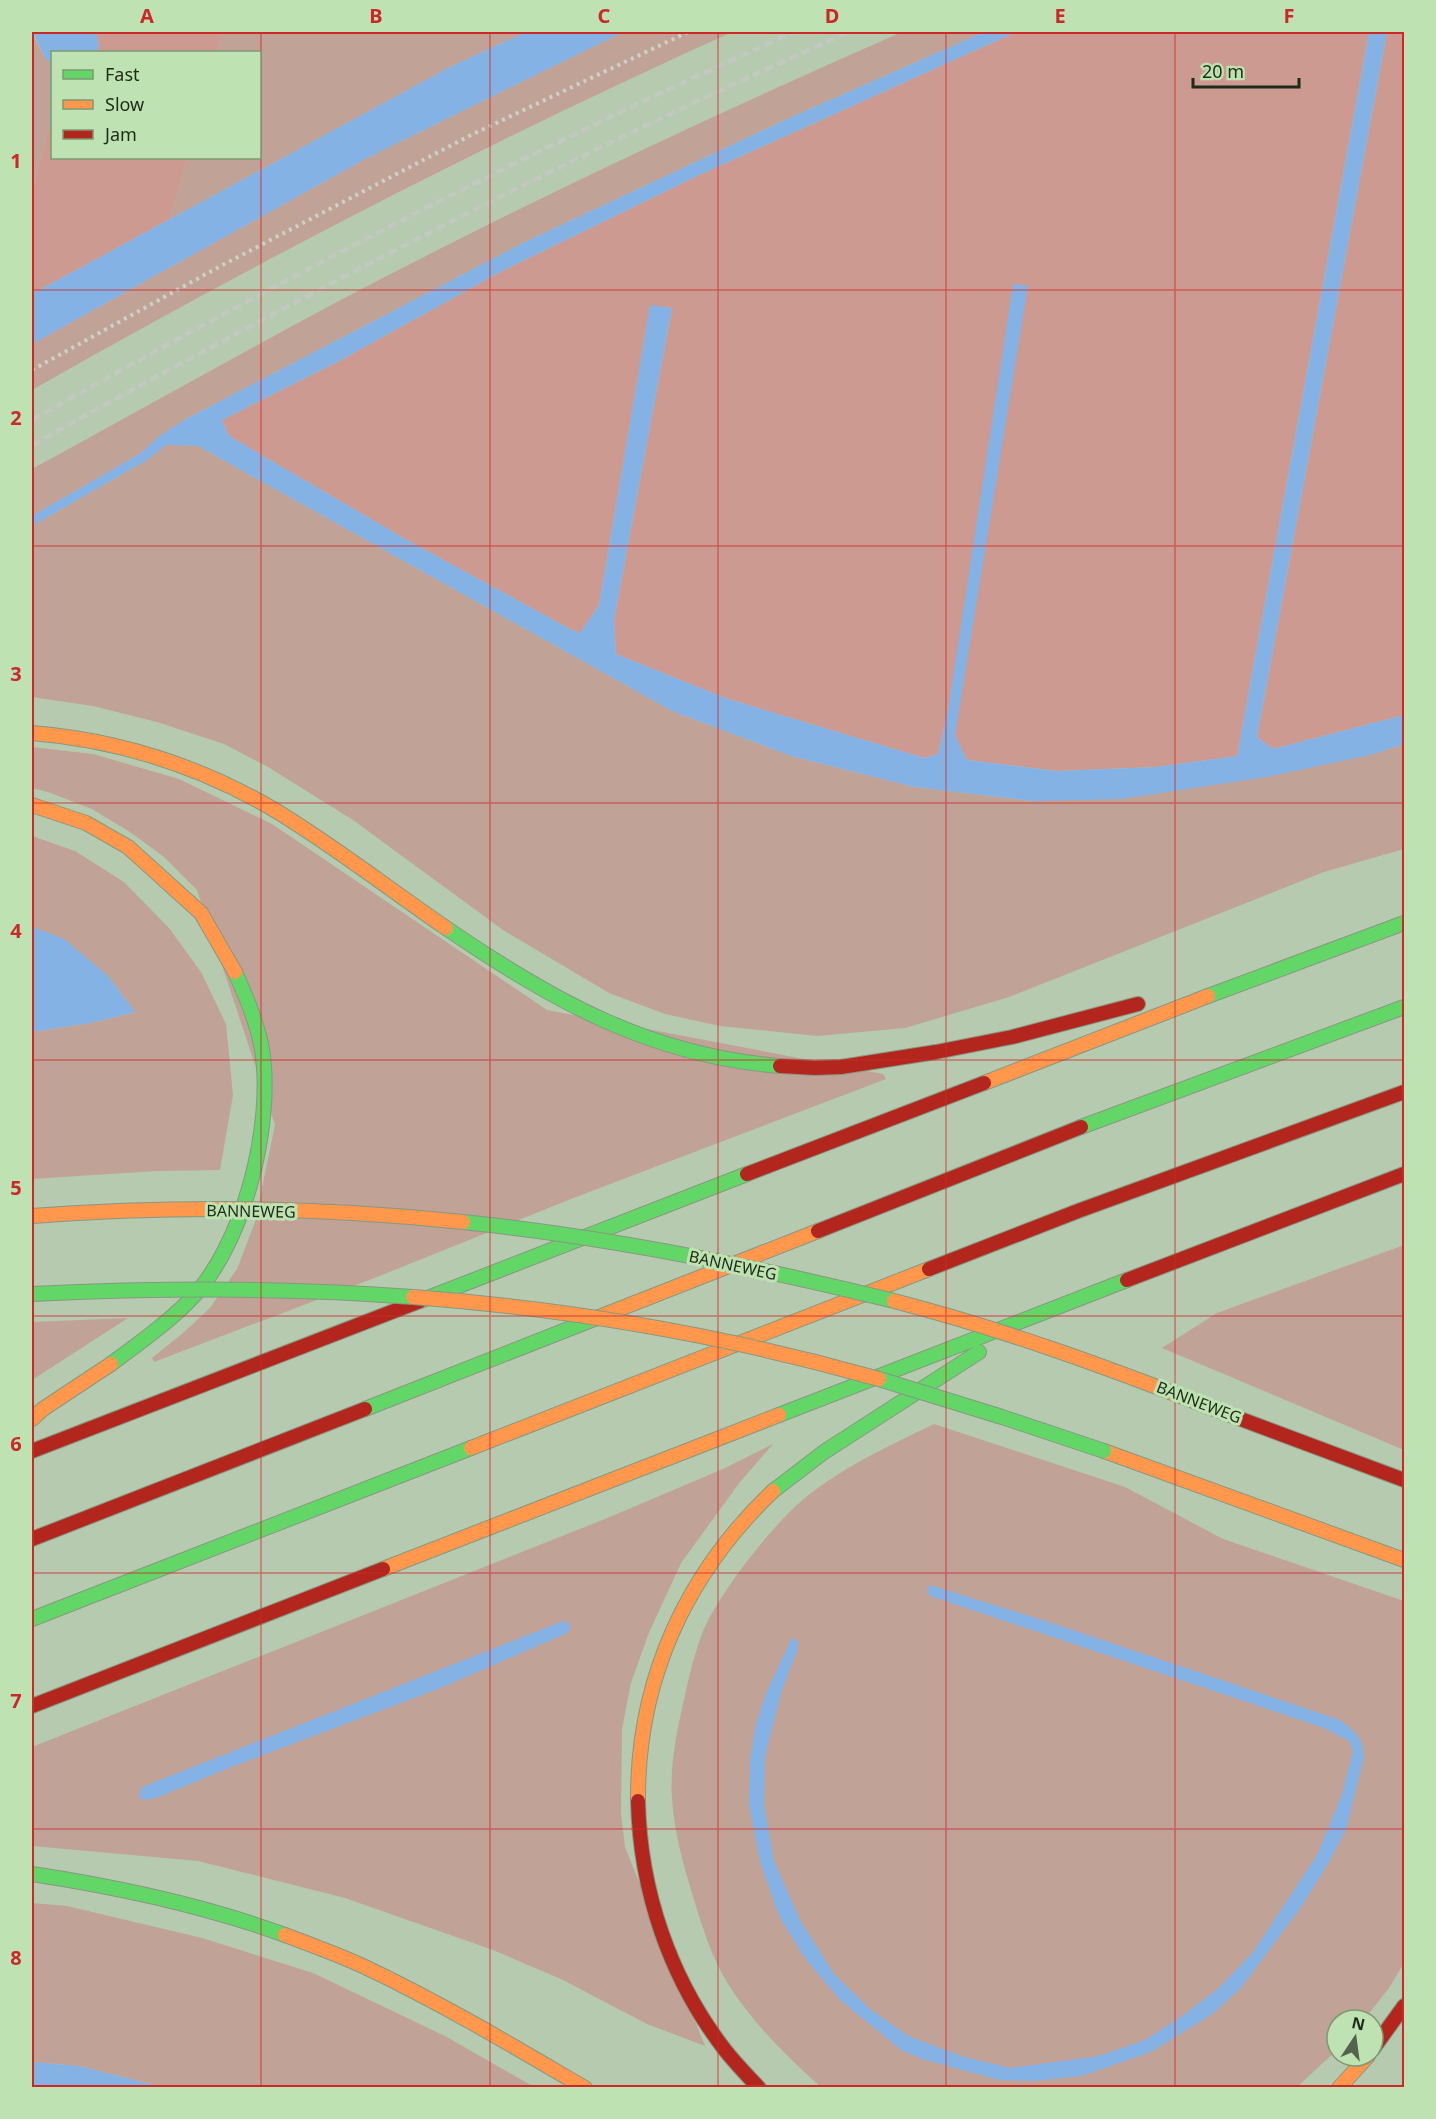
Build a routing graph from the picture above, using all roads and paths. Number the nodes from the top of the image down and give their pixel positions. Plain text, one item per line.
1 (688, 32) edge
2 (32, 370) edge
3 (32, 733) edge
4 (32, 805) edge
5 (1404, 923) edge
6 (1280, 968) junction
7 (1177, 994) dead end
8 (1154, 1000) dead end
9 (1404, 1007) edge
10 (1404, 1092) edge
11 (1404, 1174) edge
12 (32, 1216) edge
13 (32, 1294) edge
14 (1036, 1315) junction
15 (32, 1419) edge
16 (32, 1451) edge
17 (1404, 1480) edge
18 (32, 1539) edge
19 (1404, 1560) edge
20 (32, 1619) edge
21 (32, 1706) edge
22 (32, 1874) edge
23 (1404, 2006) edge
24 (1385, 2032) edge
25 (1357, 2068) edge
26 (585, 2088) edge
27 (759, 2088) edge
28 (1339, 2088) edge

1 - 2 path
3 - 8 main road
4 - 15 main road
5 - 6 main road
6 - 7 main road
6 - 16 main road
9 - 18 main road
10 - 20 main road
11 - 14 main road
12 - 17 main road, BANNEWEG, bridge
13 - 19 main road, bridge
14 - 21 main road
14 - 27 main road
22 - 26 main road
23 - 24 main road
25 - 28 main road

